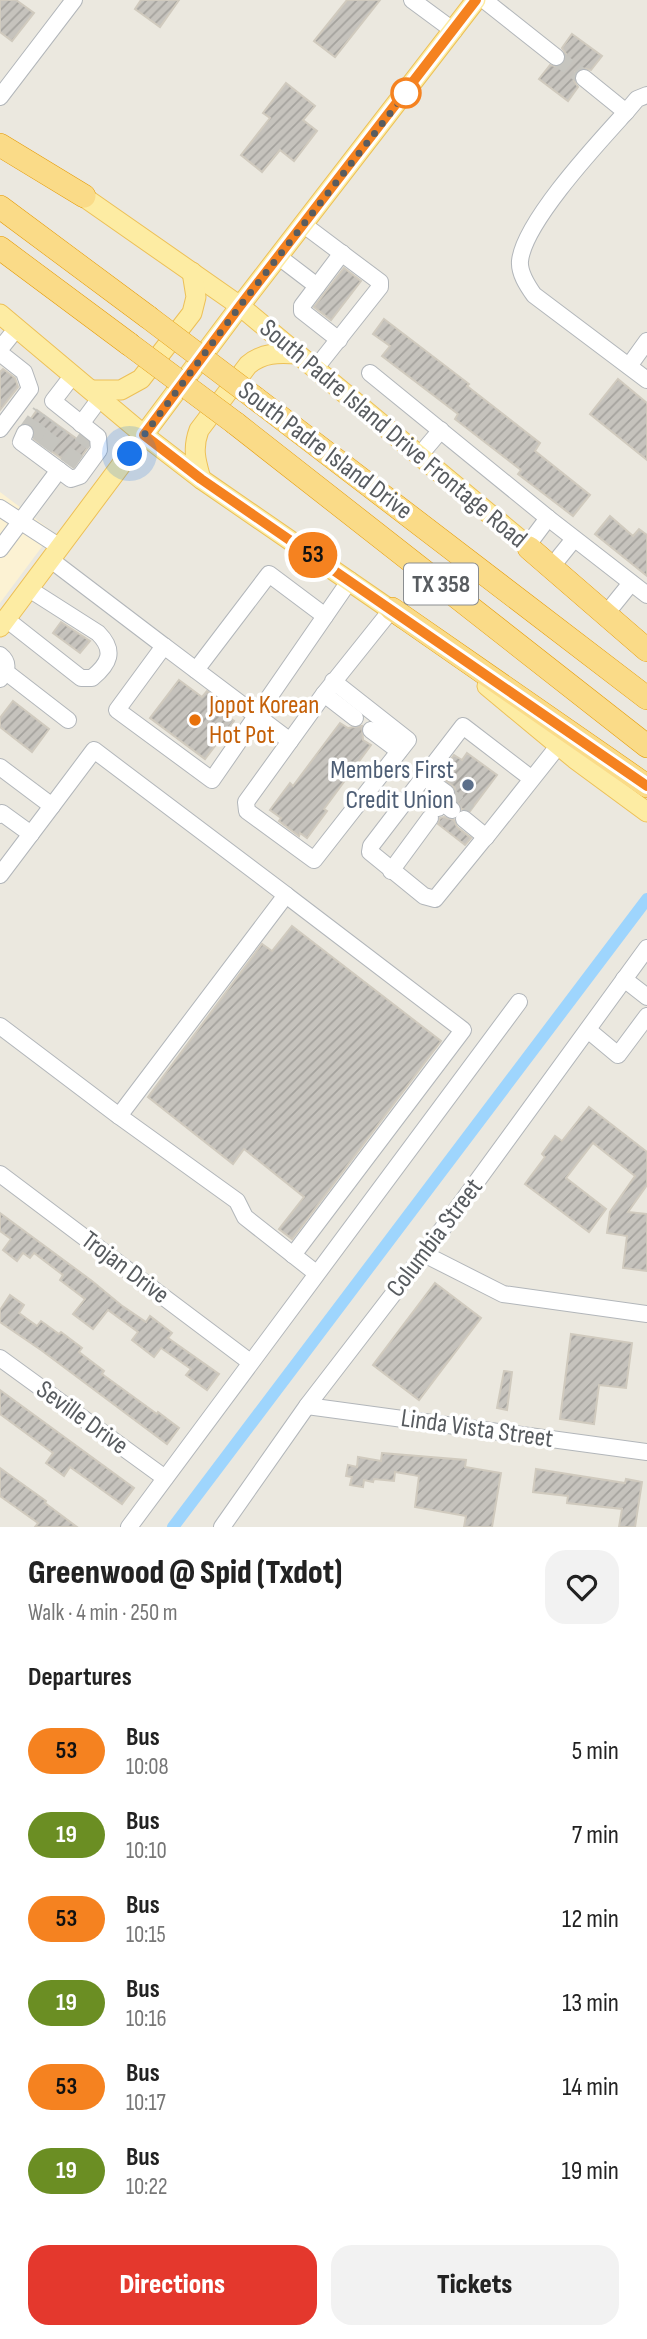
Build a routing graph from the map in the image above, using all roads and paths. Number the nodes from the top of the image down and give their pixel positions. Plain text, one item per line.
1 (74, 0) edge
2 (412, 0) edge
3 (476, 0) edge
4 (484, 0) edge
5 (454, 31) junction
6 (556, 57) tunnel mouth
7 (584, 78) tunnel mouth
8 (647, 95) edge
9 (0, 97) edge
10 (625, 112) junction
11 (0, 135) edge
12 (0, 145) edge
13 (83, 197) junction
14 (0, 207) edge
15 (304, 225) junction
16 (0, 248) edge
17 (342, 253) junction
18 (279, 257) junction
19 (192, 272) junction
20 (317, 286) junction
21 (240, 306) junction
22 (0, 314) edge
23 (17, 328) junction
24 (339, 340) junction
25 (646, 344) edge
26 (0, 351) edge
27 (298, 354) junction
28 (629, 366) junction
29 (315, 369) junction
30 (370, 373) dead end
31 (73, 375) junction
32 (647, 380) edge
33 (30, 389) junction
34 (97, 394) junction
35 (0, 414) edge
36 (59, 415) junction
37 (0, 429) edge
38 (441, 430) junction
39 (144, 435) junction
40 (34, 445) dead end
41 (419, 456) junction
42 (63, 468) junction
43 (80, 476) junction
44 (201, 479) junction
45 (102, 492) junction
46 (0, 508) edge
47 (548, 518) junction
48 (20, 523) junction
49 (574, 539) junction
50 (528, 547) junction
51 (0, 549) edge
52 (55, 554) junction
53 (553, 565) junction
54 (350, 580) junction
55 (631, 583) junction
56 (29, 589) junction
57 (647, 595) edge
58 (392, 609) junction
59 (610, 609) junction
60 (325, 616) junction
61 (3, 623) edge
62 (647, 637) edge
63 (164, 646) junction
64 (647, 650) edge
65 (0, 655) edge
66 (196, 670) junction
67 (3, 676) edge
68 (328, 688) junction
69 (647, 698) edge
70 (256, 716) junction
71 (355, 719) dead end
72 (68, 720) dead end
73 (371, 730) dead end
74 (290, 741) junction
75 (559, 745) junction
76 (647, 746) edge
77 (399, 751) junction
78 (0, 767) edge
79 (424, 777) junction
80 (532, 779) junction
81 (647, 786) edge
82 (446, 793) tunnel mouth
83 (52, 806) junction
84 (647, 812) edge
85 (0, 815) edge
86 (31, 834) junction
87 (482, 834) junction
88 (391, 871) junction
89 (0, 875) edge
90 (286, 895) junction
91 (647, 948) edge
92 (624, 979) junction
93 (647, 997) edge
94 (519, 1002) dead end
95 (647, 1016) edge
96 (0, 1026) edge
97 (463, 1030) junction
98 (588, 1030) junction
99 (486, 1046) junction
100 (119, 1116) junction
101 (0, 1174) edge
102 (424, 1254) junction
103 (293, 1255) junction
104 (316, 1273) junction
105 (647, 1314) edge
106 (0, 1358) edge
107 (250, 1362) junction
108 (307, 1406) junction
109 (647, 1452) edge
110 (165, 1478) junction
111 (129, 1527) edge
112 (222, 1527) edge

1 - 9 street
2 - 5 street
3 - 5 main road
4 - 6 street
5 - 15 main road
7 - 10 street
8 - 10 street
10 - 28 street
11 - 13 main road, South Padre Island Drive Frontage Road
12 - 13 highway
13 - 19 main road, South Padre Island Drive Frontage Road
14 - 69 highway, South Padre Island Drive / TX 358, bridge
15 - 17 street
15 - 18 main road
16 - 76 highway, South Padre Island Drive / TX 358, bridge
17 - 20 street
17 - 24 street
18 - 20 street
18 - 21 main road
19 - 21 main road, South Padre Island Drive Frontage Road
19 - 34 main road
20 - 24 street
21 - 27 main road, South Padre Island Drive Frontage Road
21 - 39 main road
22 - 23 main road
23 - 26 street
23 - 31 main road
24 - 29 street
25 - 28 street
26 - 33 street
27 - 29 main road, South Padre Island Drive Frontage Road
27 - 44 main road
28 - 32 street
29 - 41 main road, South Padre Island Drive Frontage Road
30 - 38 street
31 - 34 main road
31 - 36 street
33 - 35 street
33 - 37 street
34 - 36 street
34 - 39 main road
36 - 43 street
38 - 41 street
38 - 47 street
39 - 44 main road
39 - 45 main road
40 - 42 street
41 - 50 main road, South Padre Island Drive Frontage Road
42 - 43 street
42 - 48 street
43 - 45 street
44 - 54 main road
45 - 52 main road
46 - 48 street
47 - 49 street
47 - 50 street
48 - 51 street
48 - 52 street
49 - 53 street
49 - 55 street
50 - 53 main road, South Padre Island Drive Frontage Road
50 - 64 highway
52 - 56 main road
52 - 63 street
53 - 59 main road, South Padre Island Drive Frontage Road
54 - 58 main road
54 - 60 street
55 - 57 street
55 - 59 street
56 - 61 main road
56 - 61 street
58 - 68 street
58 - 75 main road
58 - 81 highway
59 - 62 main road, South Padre Island Drive Frontage Road
60 - 66 street
60 - 70 street
63 - 66 street
63 - 70 street
65 - 67 street
66 - 70 street
67 - 72 street
68 - 71 street
68 - 74 street
68 - 77 street
70 - 74 street
73 - 77 street
74 - 77 street
75 - 80 street
75 - 84 main road
78 - 83 street
79 - 80 street
79 - 82 street
79 - 88 street
80 - 87 street
83 - 86 street
83 - 90 street
85 - 86 street
86 - 89 street
87 - 88 street
87 - 88 street
90 - 97 street
90 - 100 street
91 - 92 street, Columbia Street
92 - 93 street
92 - 98 street, Columbia Street
94 - 99 street
95 - 98 street
96 - 100 street
97 - 99 street
97 - 103 street
98 - 102 street, Columbia Street
99 - 104 street
100 - 103 street
101 - 107 street, Trojan Drive
102 - 105 street
102 - 108 street, Columbia Street
103 - 104 street
104 - 107 street
106 - 110 street, Seville Drive
107 - 110 street
108 - 109 street, Linda Vista Street
108 - 112 street, Columbia Street
110 - 111 street

